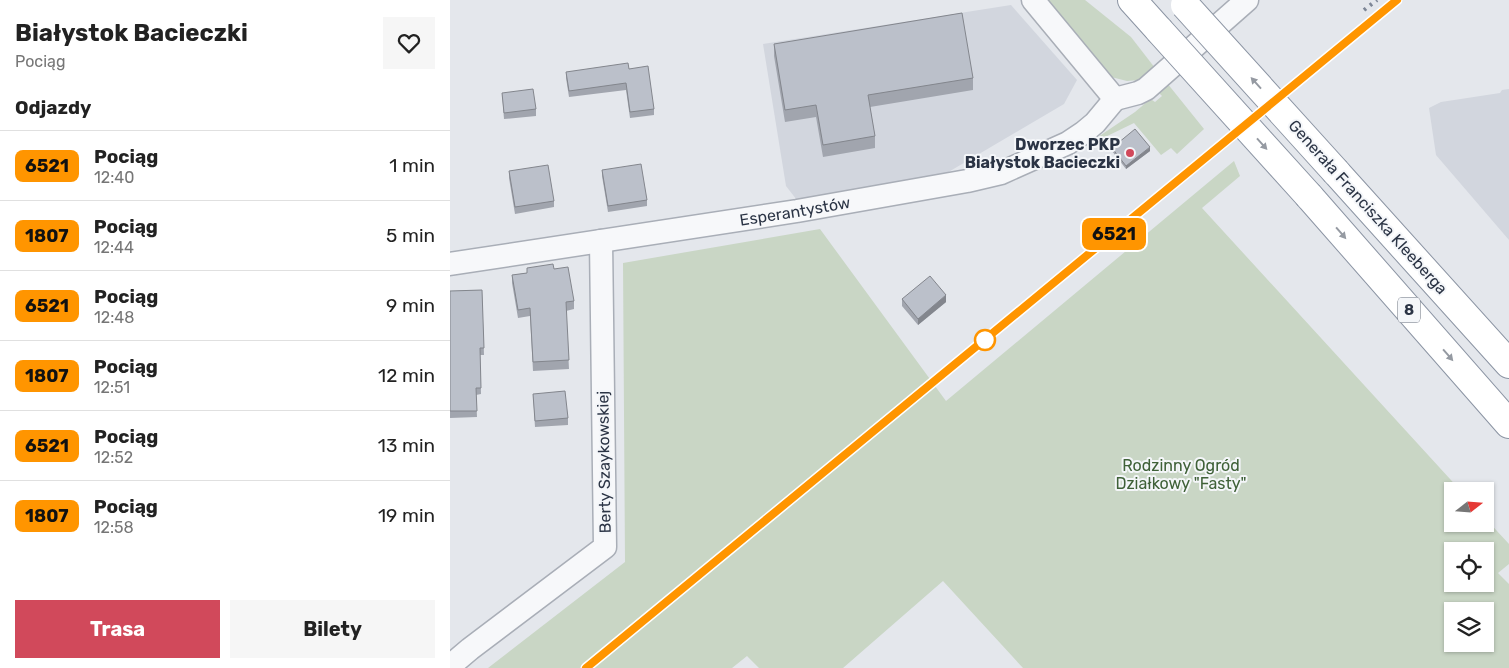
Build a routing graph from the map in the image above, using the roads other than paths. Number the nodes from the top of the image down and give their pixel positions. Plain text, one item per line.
1 (1033, 0) edge
2 (1132, 0) edge
3 (1247, 0) edge
4 (1183, 3) edge
5 (1115, 99) junction
6 (600, 241) junction
7 (450, 264) edge
8 (1509, 364) edge
9 (1509, 424) edge
10 (450, 666) edge

1 - 5 street
2 -> 9 highway, 8, bridge
3 - 5 street
8 -> 4 highway, Generała Franciszka Kleeberga / 8, bridge
5 - 6 street, Esperantystów
6 - 7 street, Esperantystów
6 - 10 street, Berty Szaykowskiej

